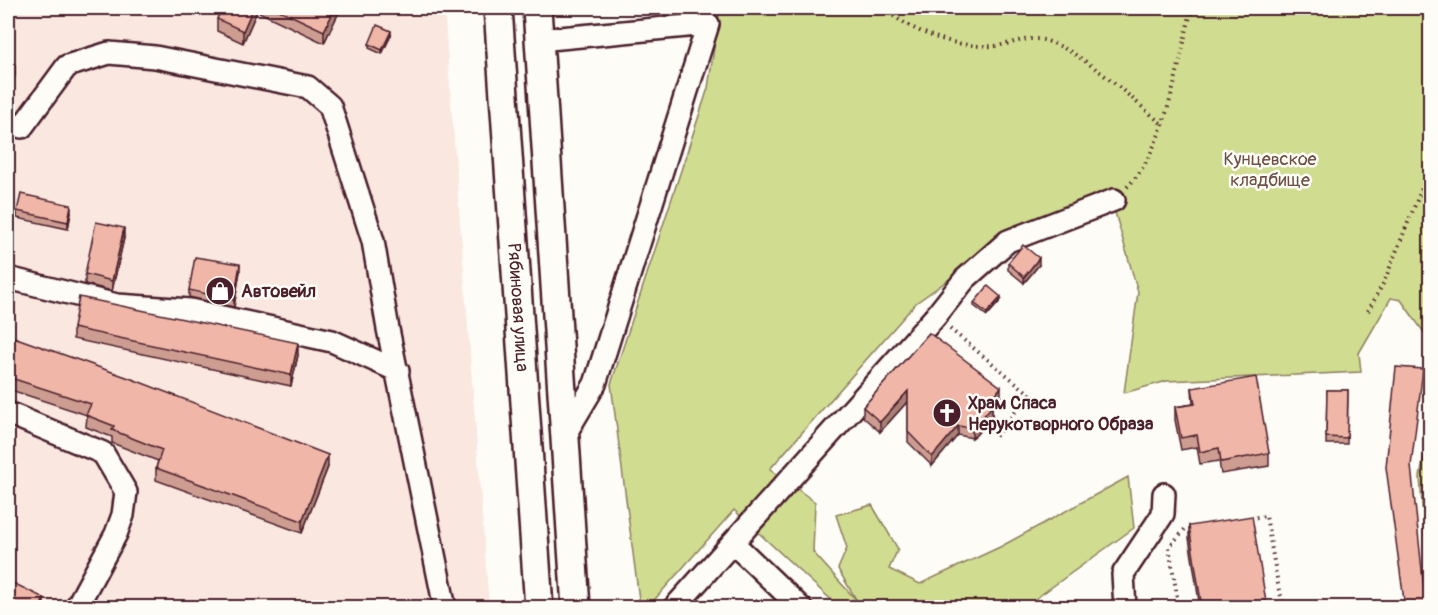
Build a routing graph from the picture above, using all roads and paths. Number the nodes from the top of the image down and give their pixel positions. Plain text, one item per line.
1 (498, 8) edge
2 (537, 8) edge
3 (884, 8) edge
4 (1192, 8) edge
5 (539, 40) junction
6 (1162, 124) junction
7 (22, 127) dead end
8 (1431, 168) edge
9 (1114, 200) joint
10 (8, 278) edge
11 (1368, 311) dead end
12 (954, 332) dead end
13 (398, 371) junction
14 (8, 413) edge
15 (564, 436) junction
16 (995, 437) dead end
17 (1164, 494) dead end
18 (1243, 519) edge
19 (1198, 526) edge
20 (733, 543) junction
21 (76, 608) edge
22 (445, 608) edge
23 (539, 608) edge
24 (576, 608) edge
25 (674, 608) edge
26 (801, 608) edge
27 (1125, 608) edge
28 (1179, 608) edge
29 (1285, 608) edge

1 - 23 main road, Рябиновая улица
2 - 5 main road, Рябиновая улица
3 - 6 path
4 - 6 path
5 - 15 main road, Рябиновая улица
5 - 15 lane
6 - 9 path
7 - 13 lane
8 - 11 path
9 - 20 lane
10 - 13 lane
12 - 16 path
13 - 22 lane
14 - 21 lane
15 - 24 main road, Рябиновая улица
17 - 27 lane
18 - 29 path
19 - 28 path
20 - 25 lane
20 - 26 lane

